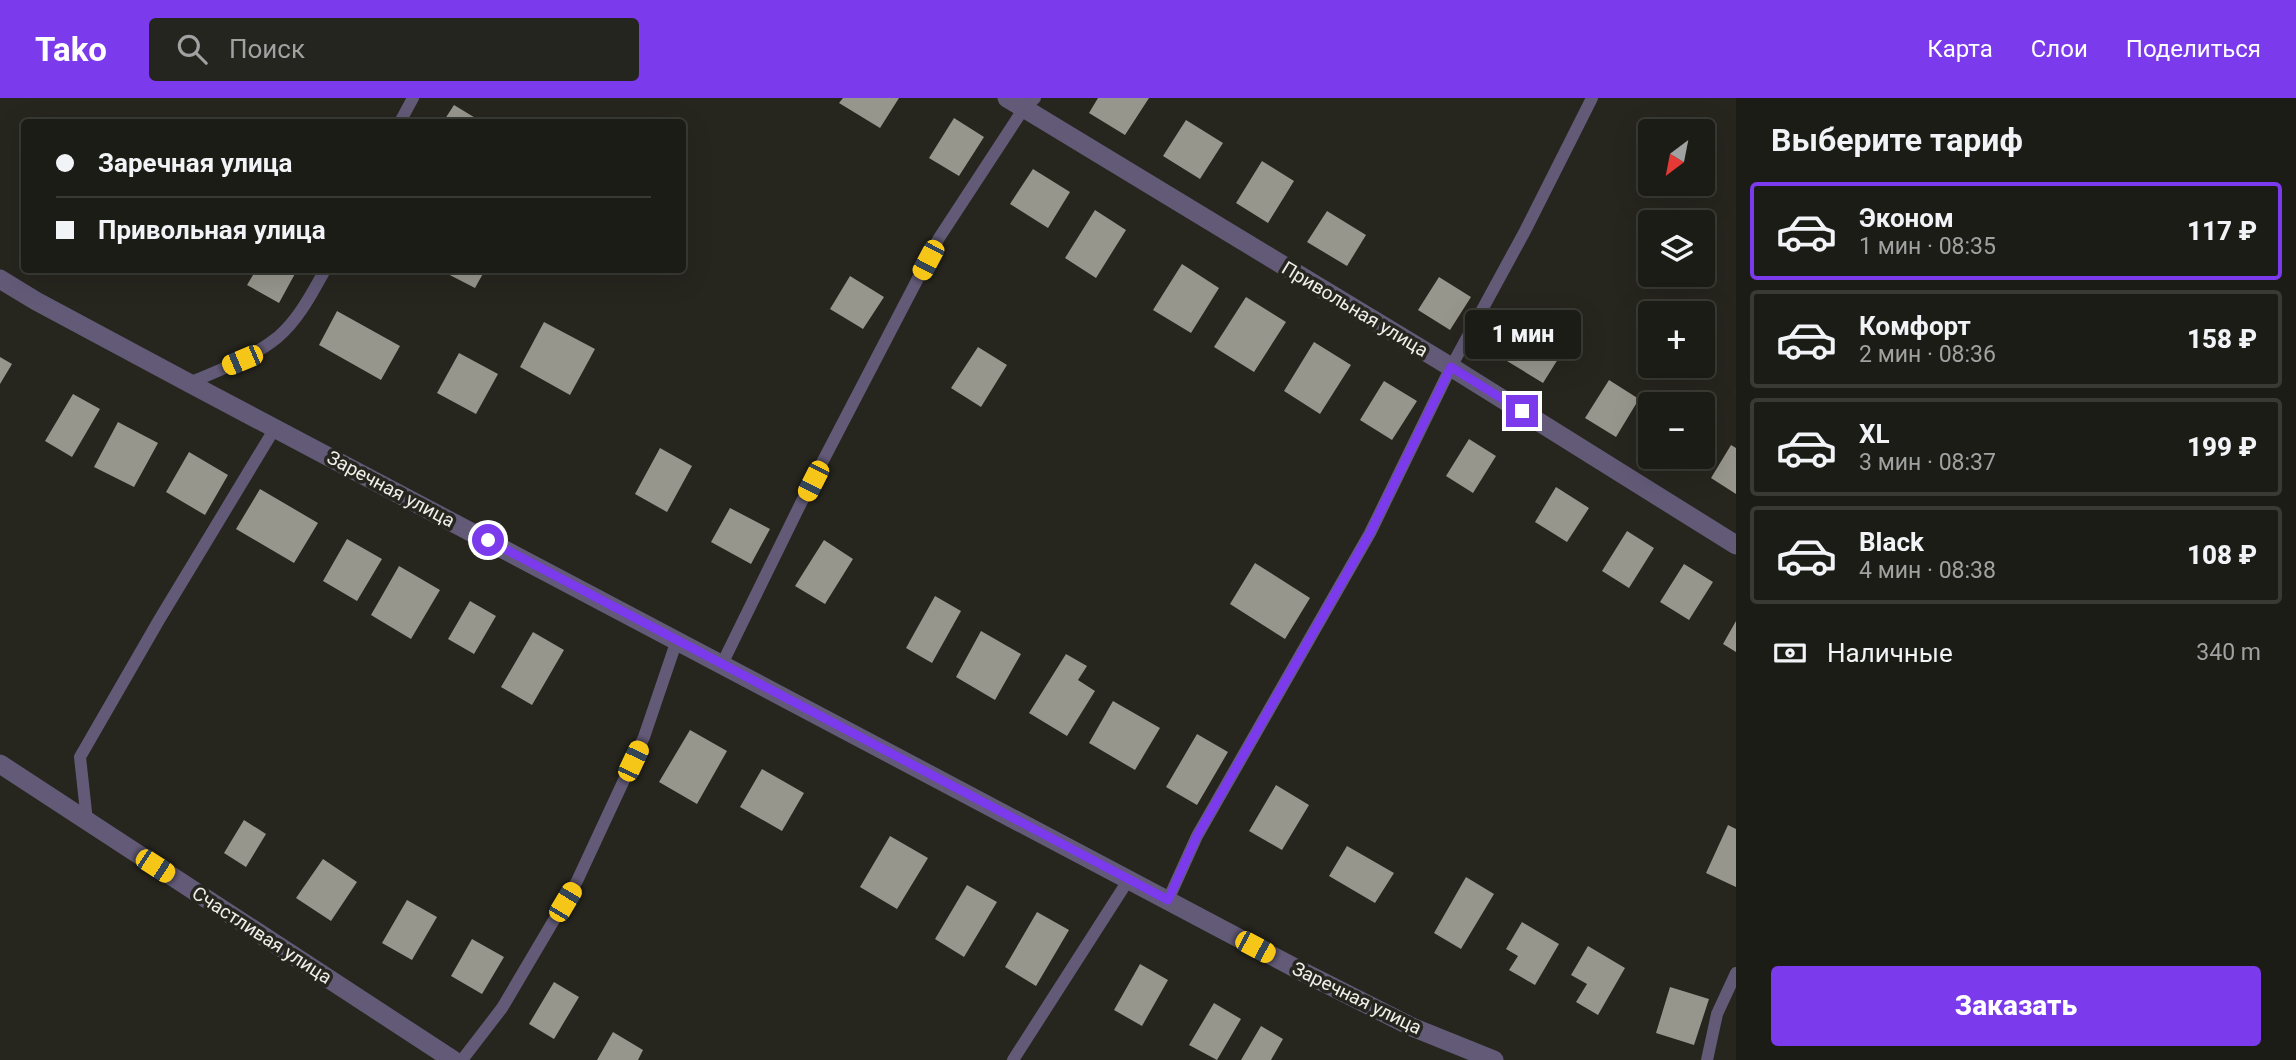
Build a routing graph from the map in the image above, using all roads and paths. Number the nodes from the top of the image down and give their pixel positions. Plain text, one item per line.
1 (414, 98) edge
2 (1007, 98) edge
3 (1592, 98) edge
4 (1030, 103) edge
5 (402, 119) edge
6 (323, 273) edge
7 (0, 279) edge
8 (1451, 367) junction
9 (189, 383) junction
10 (275, 428) junction
11 (1736, 545) edge
12 (677, 640) junction
13 (722, 664) junction
14 (0, 764) edge
15 (86, 821) junction
16 (1129, 879) junction
17 (1168, 900) junction
18 (1736, 973) edge
19 (453, 1060) edge
20 (462, 1060) edge
21 (1013, 1060) edge
22 (1494, 1060) edge
23 (1707, 1060) edge

1 - 5 lane
2 - 4 street, Привольная улица
3 - 8 lane
4 - 8 street, Привольная улица
4 - 13 lane
6 - 9 lane
7 - 9 street, Заречная улица
8 - 11 street, Привольная улица
8 - 17 lane
9 - 10 street, Заречная улица
10 - 12 street, Заречная улица
10 - 15 lane
12 - 13 street, Заречная улица
12 - 20 lane
13 - 16 street, Заречная улица
14 - 15 street, Счастливая улица
15 - 19 street, Счастливая улица
16 - 17 street, Заречная улица
16 - 21 lane
17 - 22 street, Заречная улица
18 - 23 lane

